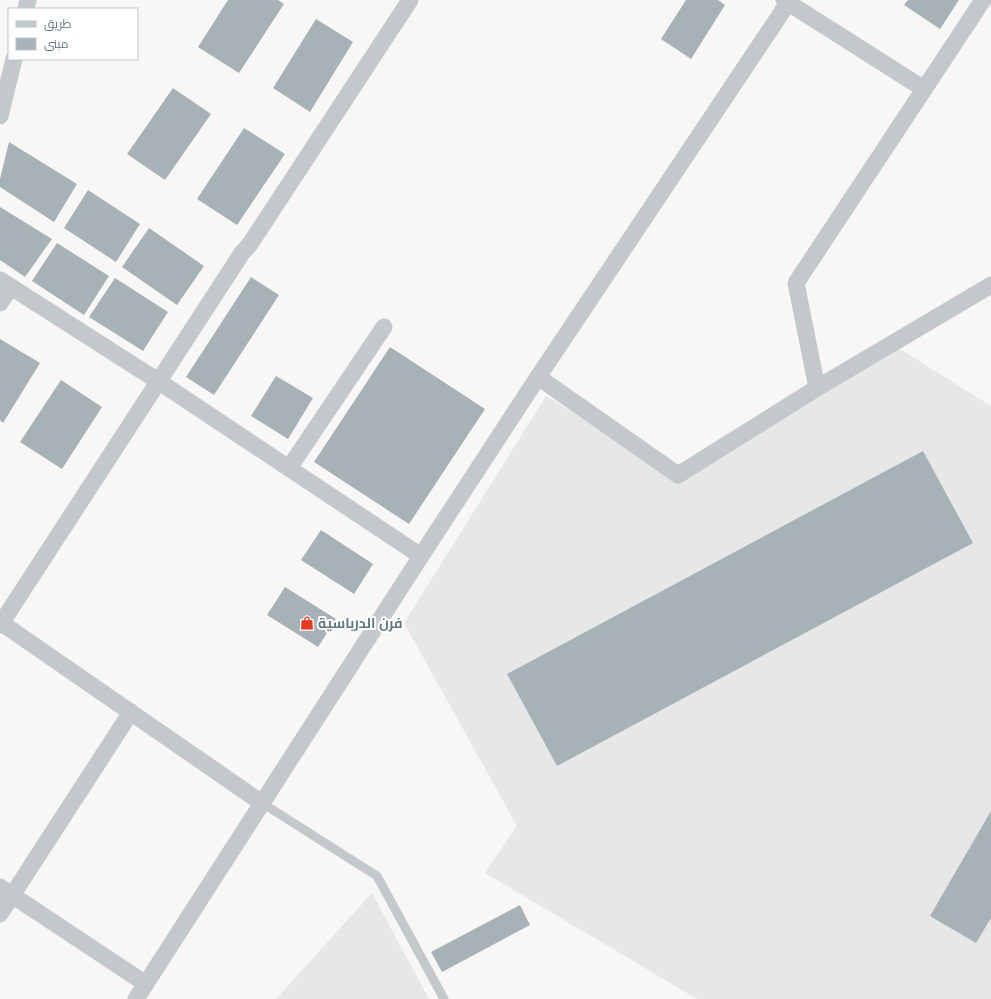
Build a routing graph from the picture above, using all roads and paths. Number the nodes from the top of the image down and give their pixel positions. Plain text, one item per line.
1 (410, 0) edge
2 (983, 0) edge
3 (788, 1) edge
4 (14, 60) edge
5 (924, 90) junction
6 (0, 116) edge
7 (5, 283) edge
8 (991, 285) edge
9 (0, 303) edge
10 (384, 327) dead end
11 (538, 377) junction
12 (158, 381) junction
13 (817, 388) junction
14 (288, 468) junction
15 (421, 556) junction
16 (0, 624) edge
17 (131, 712) junction
18 (262, 803) junction
19 (6, 891) edge
20 (0, 914) edge
21 (146, 984) junction
22 (136, 999) edge
23 (444, 999) edge

1 - 12 street
2 - 5 street
3 - 5 street
3 - 11 street
4 - 6 street
5 - 13 street
7 - 9 street
7 - 12 street
8 - 13 street
10 - 14 street
11 - 13 street
11 - 15 street
12 - 14 street
12 - 16 street
14 - 15 street
15 - 18 street
16 - 17 street
17 - 18 street
17 - 19 street
18 - 21 street
18 - 23 lane
19 - 20 street
19 - 21 street
21 - 22 street

